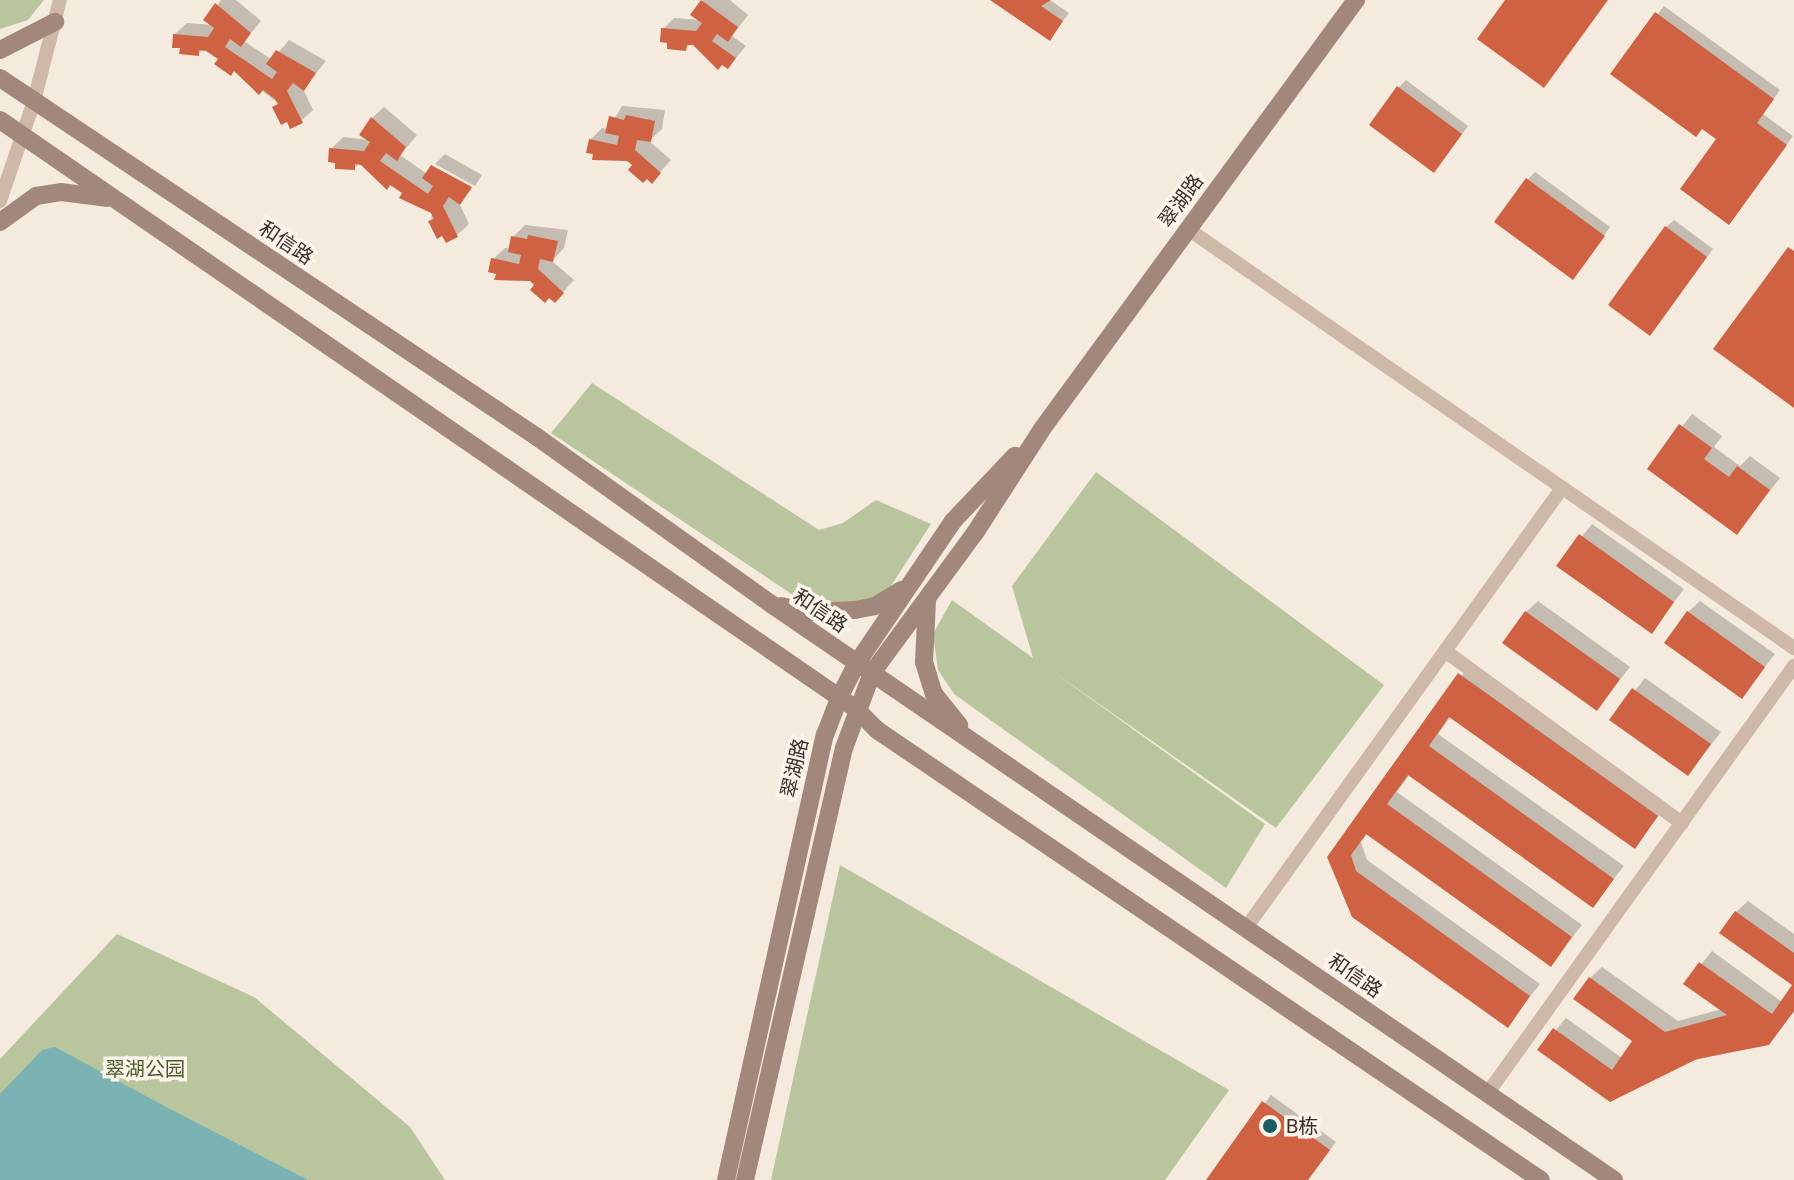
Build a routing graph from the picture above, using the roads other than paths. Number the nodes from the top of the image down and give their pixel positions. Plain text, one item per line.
1 (60, 0) edge
2 (1356, 0) edge
3 (55, 22) junction
4 (0, 50) edge
5 (0, 78) edge
6 (34, 101) junction
7 (0, 120) edge
8 (23, 136) junction
9 (0, 201) edge
10 (120, 202) junction
11 (0, 222) edge
12 (1188, 229) junction
13 (1042, 429) junction
14 (1562, 488) junction
15 (908, 586) junction
16 (927, 598) junction
17 (771, 604) junction
18 (1794, 648) edge
19 (1445, 651) junction
20 (1794, 666) edge
21 (864, 668) junction
22 (839, 698) junction
23 (856, 709) junction
24 (971, 740) junction
25 (1682, 823) junction
26 (1246, 928) junction
27 (1487, 1094) junction
28 (726, 1180) edge
29 (745, 1180) edge
30 (1541, 1180) edge
31 (1614, 1180) edge

1 - 3 street
2 - 12 street, 翠湖路
3 - 4 street
3 - 6 street
5 - 6 street, 和信路
6 - 8 street
6 - 17 street, 和信路
7 - 8 street
8 - 9 street
8 - 10 street
10 - 11 street
10 - 22 street
12 - 13 street, 翠湖路
12 - 14 street
13 - 15 street, 翠湖路
13 - 16 street, 翠湖路
14 - 18 street
14 - 19 street
15 - 17 street
15 - 21 street, 翠湖路
16 - 21 street, 翠湖路
16 - 24 street
17 - 21 street, 和信路
19 - 25 street
19 - 26 street
20 - 25 street
21 - 22 street, 翠湖路
21 - 23 street, 翠湖路
21 - 24 street, 和信路
22 - 23 street
22 - 28 street, 翠湖路
23 - 29 street, 翠湖路
23 - 30 street
24 - 26 street, 和信路
25 - 27 street
26 - 27 street, 和信路
27 - 31 street, 和信路

